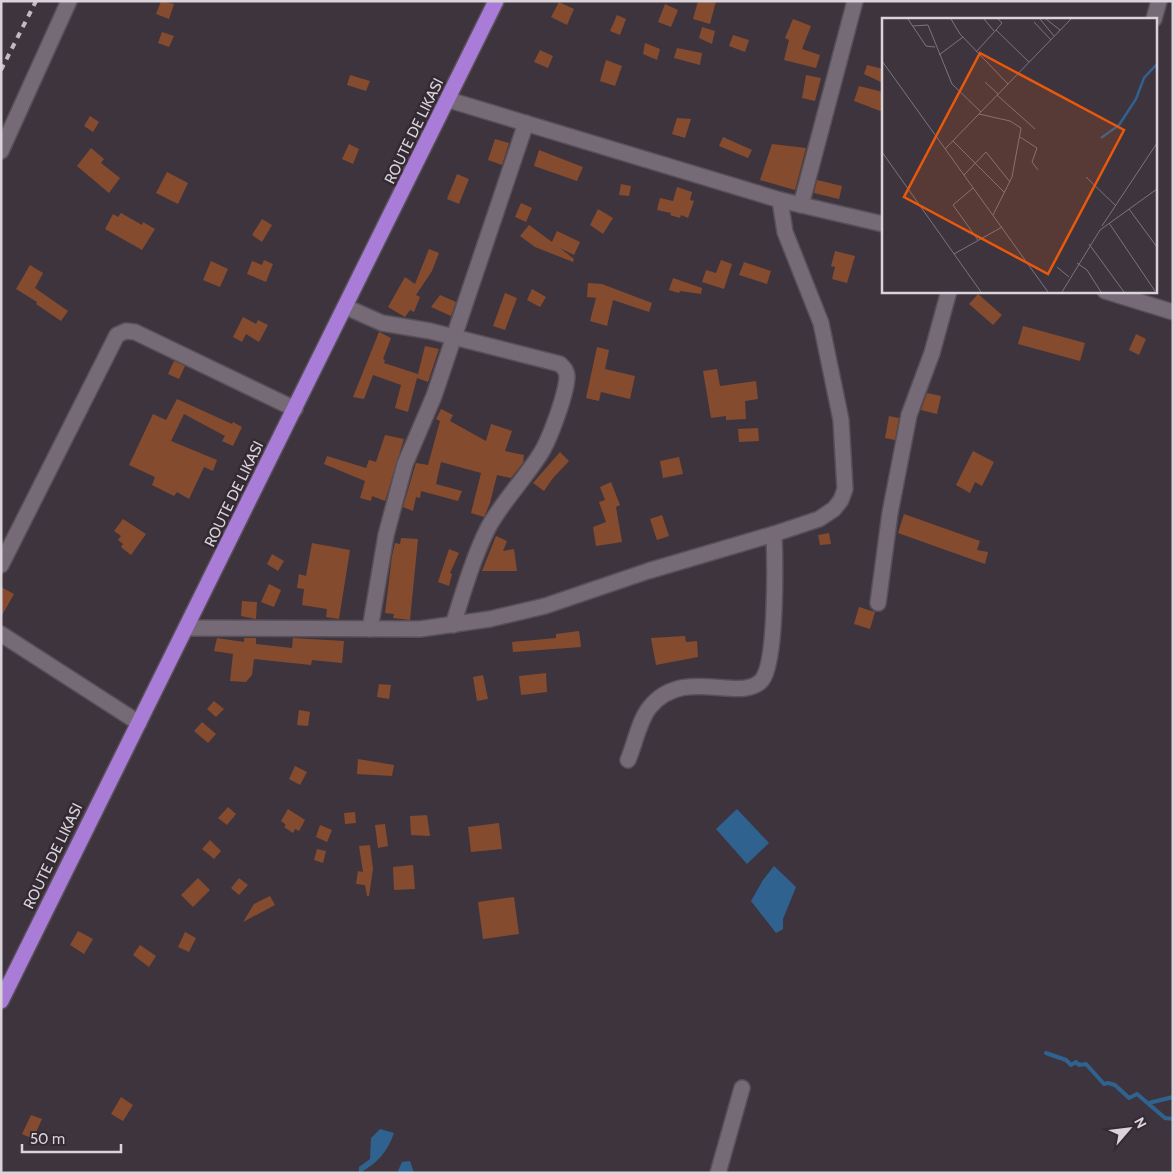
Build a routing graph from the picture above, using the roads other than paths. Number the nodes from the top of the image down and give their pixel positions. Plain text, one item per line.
1 (69, 1) edge
2 (496, 1) edge
3 (855, 1) edge
4 (1159, 1) edge
5 (1154, 18) edge
6 (449, 100) junction
7 (526, 123) junction
8 (1, 152) edge
9 (780, 200) junction
10 (801, 205) junction
11 (882, 224) edge
12 (949, 292) edge
13 (1108, 292) edge
14 (346, 308) junction
15 (1173, 312) edge
16 (454, 337) junction
17 (295, 409) junction
18 (774, 534) junction
19 (1, 565) edge
20 (878, 603) dead end
21 (453, 625) junction
22 (186, 628) junction
23 (370, 629) junction
24 (1, 634) edge
25 (139, 723) junction
26 (628, 760) dead end
27 (1, 1001) edge
28 (742, 1088) dead end
29 (718, 1173) edge

1 - 8 street
2 - 6 highway, ROUTE DE LIKASI
3 - 10 street
4 - 5 street
6 - 7 street
6 - 14 highway, ROUTE DE LIKASI
7 - 9 street
7 - 16 street
9 - 10 street
9 - 18 street
10 - 11 street
12 - 20 street
13 - 15 street
14 - 16 street
14 - 17 highway, ROUTE DE LIKASI
16 - 21 street
16 - 23 street
17 - 19 street
17 - 22 highway, ROUTE DE LIKASI
18 - 21 street
18 - 26 street
21 - 23 street
22 - 23 street
22 - 25 highway, ROUTE DE LIKASI
24 - 25 street
25 - 27 highway, ROUTE DE LIKASI
28 - 29 street

